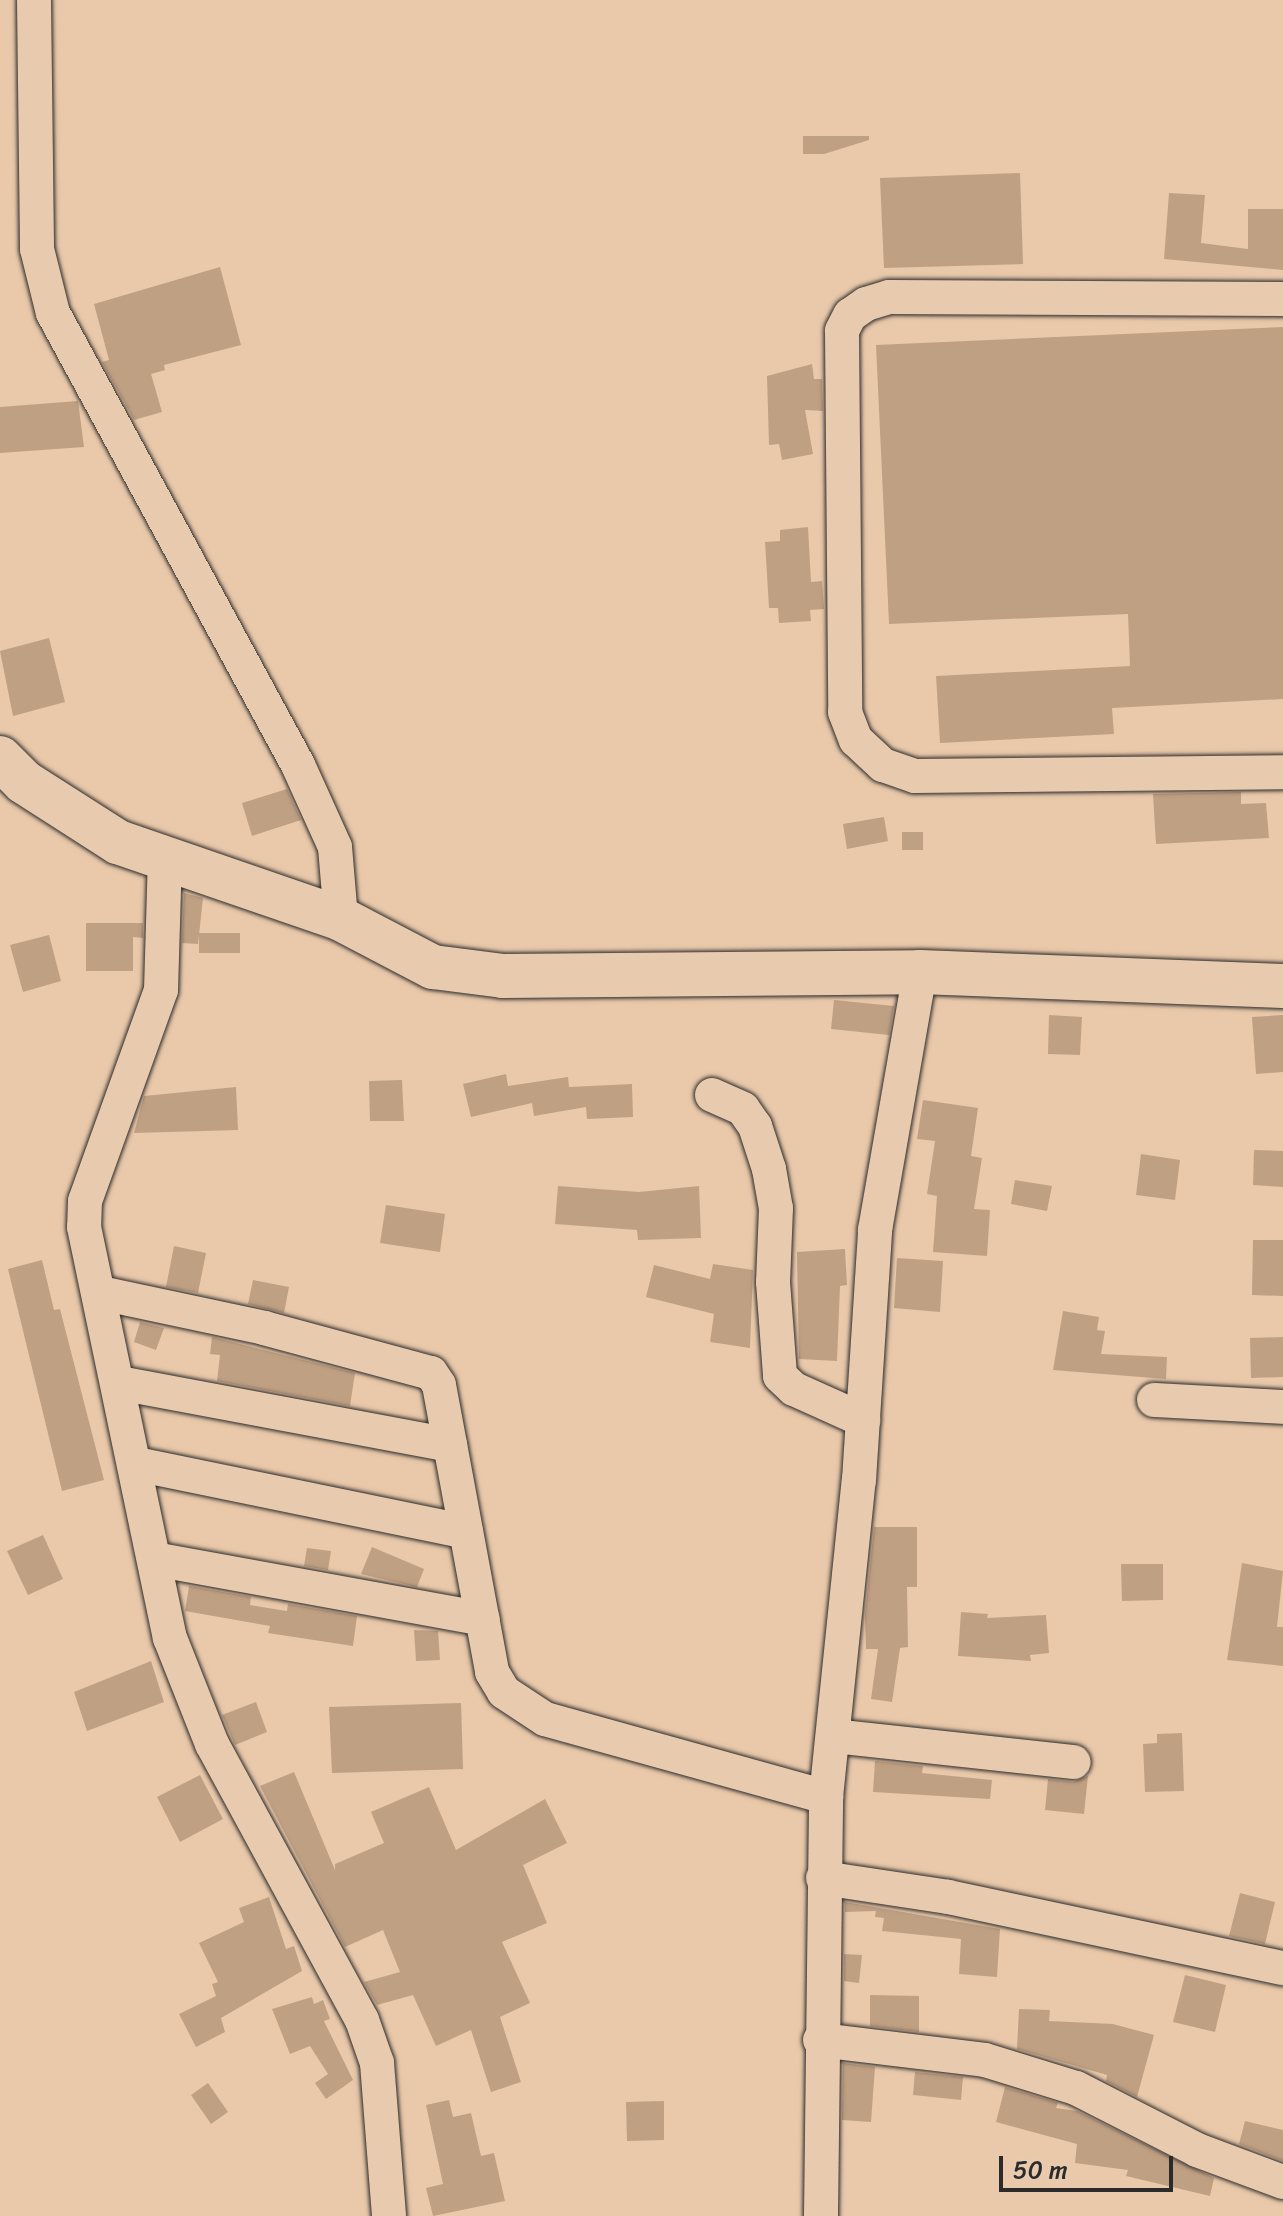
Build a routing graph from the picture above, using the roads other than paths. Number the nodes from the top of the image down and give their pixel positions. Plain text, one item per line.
1 (34, 0) edge
2 (1283, 299) edge
3 (0, 758) edge
4 (1283, 772) edge
5 (165, 856) junction
6 (341, 919) junction
7 (920, 972) junction
8 (1283, 986) edge
9 (712, 1095) dead end
10 (100, 1293) junction
11 (119, 1383) junction
12 (1154, 1400) dead end
13 (1283, 1407) edge
14 (863, 1420) junction
15 (450, 1445) junction
16 (136, 1464) junction
17 (466, 1532) junction
18 (154, 1559) junction
19 (483, 1619) junction
20 (833, 1736) junction
21 (1074, 1762) dead end
22 (826, 1797) junction
23 (823, 1878) junction
24 (1283, 1968) edge
25 (820, 2040) junction
26 (1283, 2182) edge
27 (389, 2216) edge
28 (821, 2216) edge

1 - 6 street
2 - 4 street
3 - 5 main road
5 - 6 main road
5 - 10 street
6 - 7 main road
7 - 8 main road
7 - 14 street
9 - 14 street
10 - 11 street
10 - 15 street
11 - 15 street
11 - 16 street
12 - 13 street
14 - 20 street
15 - 17 street
16 - 17 street
16 - 18 street
17 - 19 street
18 - 19 street
18 - 27 street
19 - 22 street
20 - 21 street
20 - 22 street
22 - 23 street
23 - 24 street
23 - 25 street
25 - 26 street
25 - 28 street

